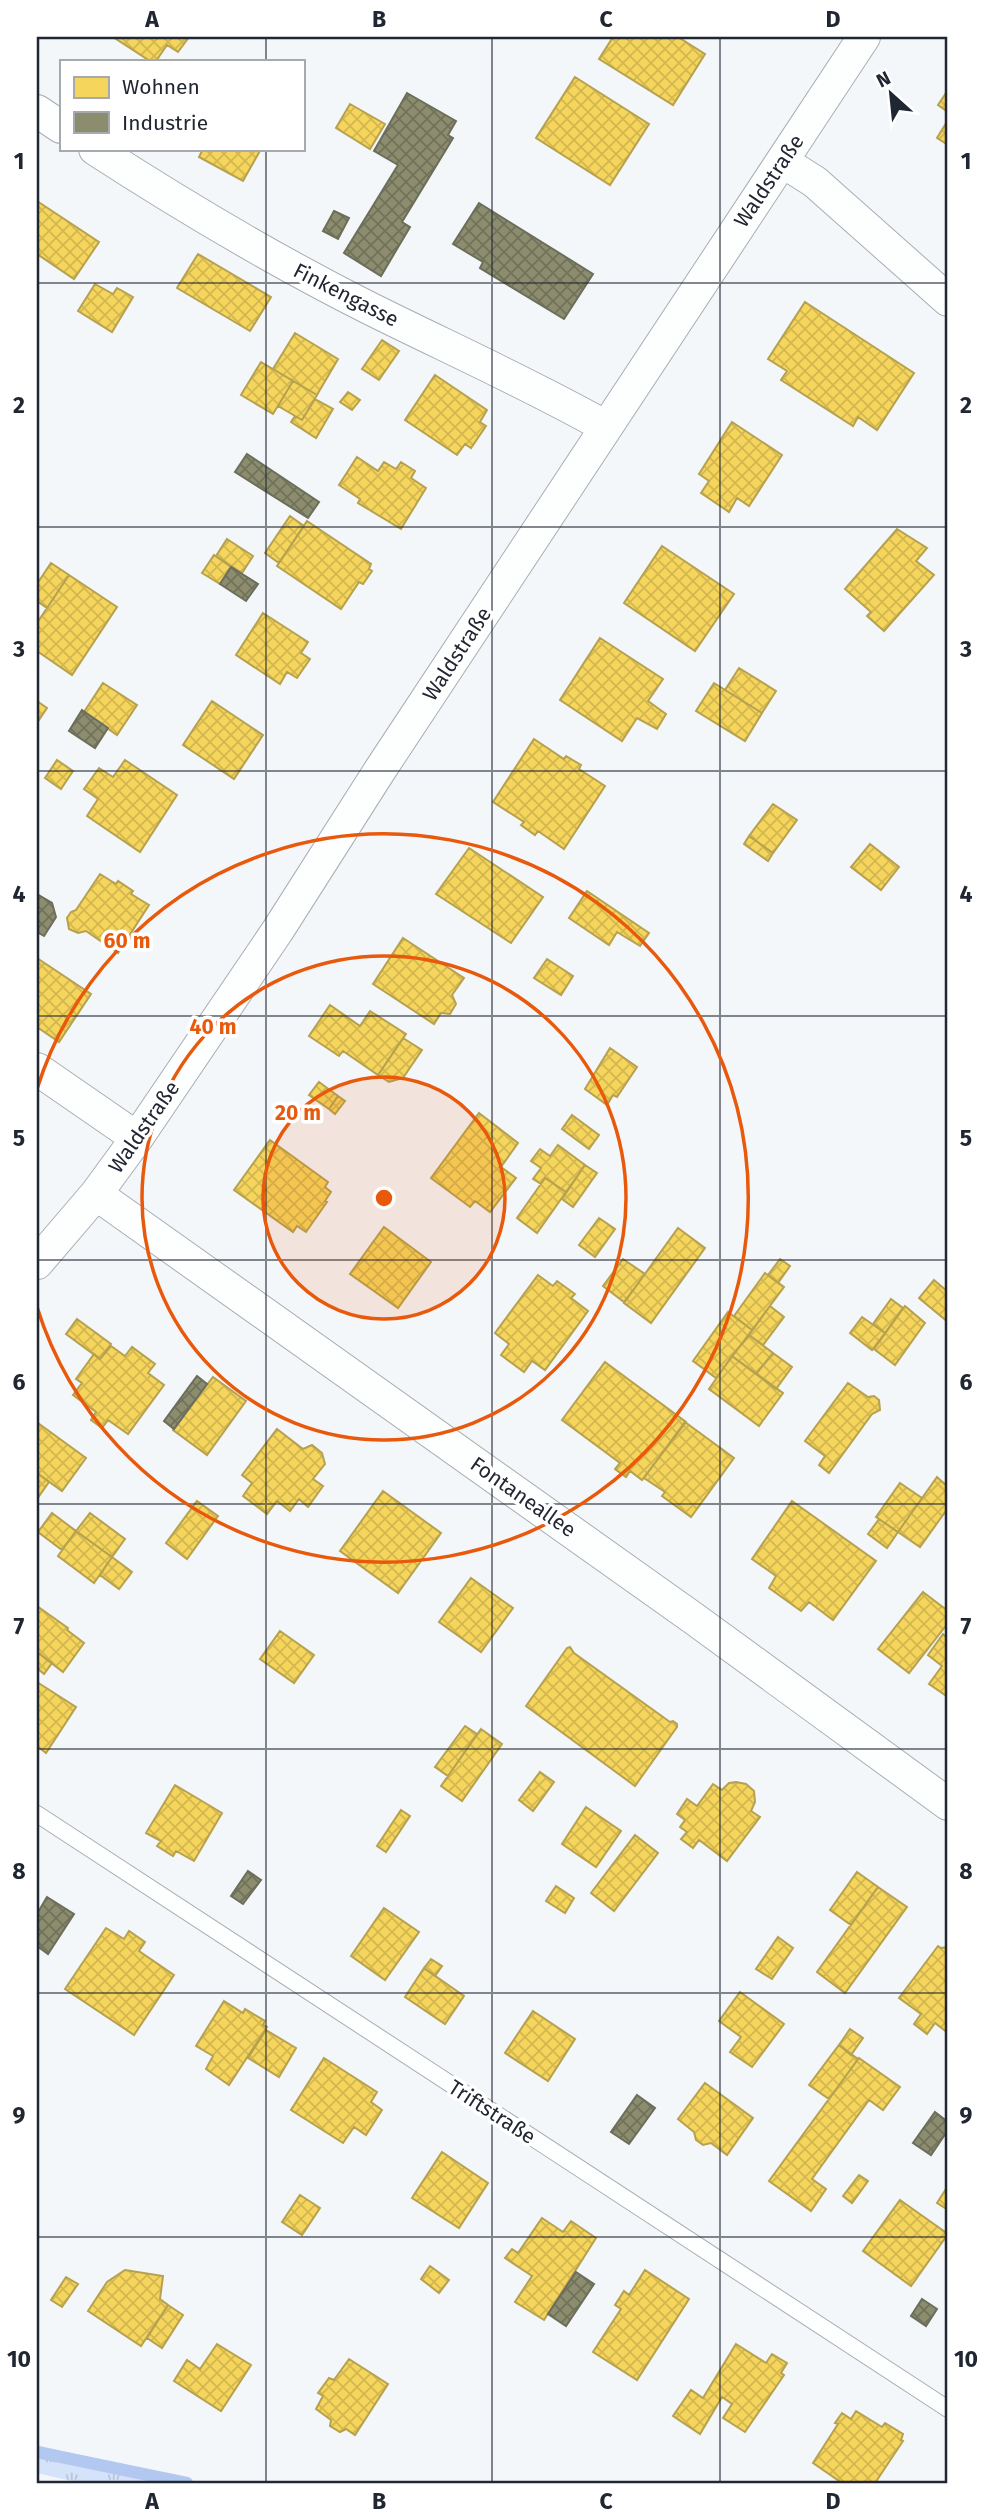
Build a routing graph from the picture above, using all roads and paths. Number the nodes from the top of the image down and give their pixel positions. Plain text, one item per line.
1 (864, 37) edge
2 (37, 111) edge
3 (60, 126) edge
4 (97, 150) edge
5 (782, 161) junction
6 (948, 300) edge
7 (606, 426) junction
8 (37, 1069) edge
9 (137, 1138) junction
10 (96, 1194) junction
11 (37, 1263) edge
12 (948, 1804) edge
13 (37, 1814) edge
14 (948, 2409) edge

1 - 5 street, Waldstraße
2 - 3 street
4 - 7 street, Finkengasse
5 - 6 street
5 - 7 street, Waldstraße
7 - 9 street, Waldstraße
8 - 9 street
9 - 10 street, Waldstraße
10 - 11 street, Waldstraße
10 - 12 street, Fontaneallee
13 - 14 lane, Triftstraße

